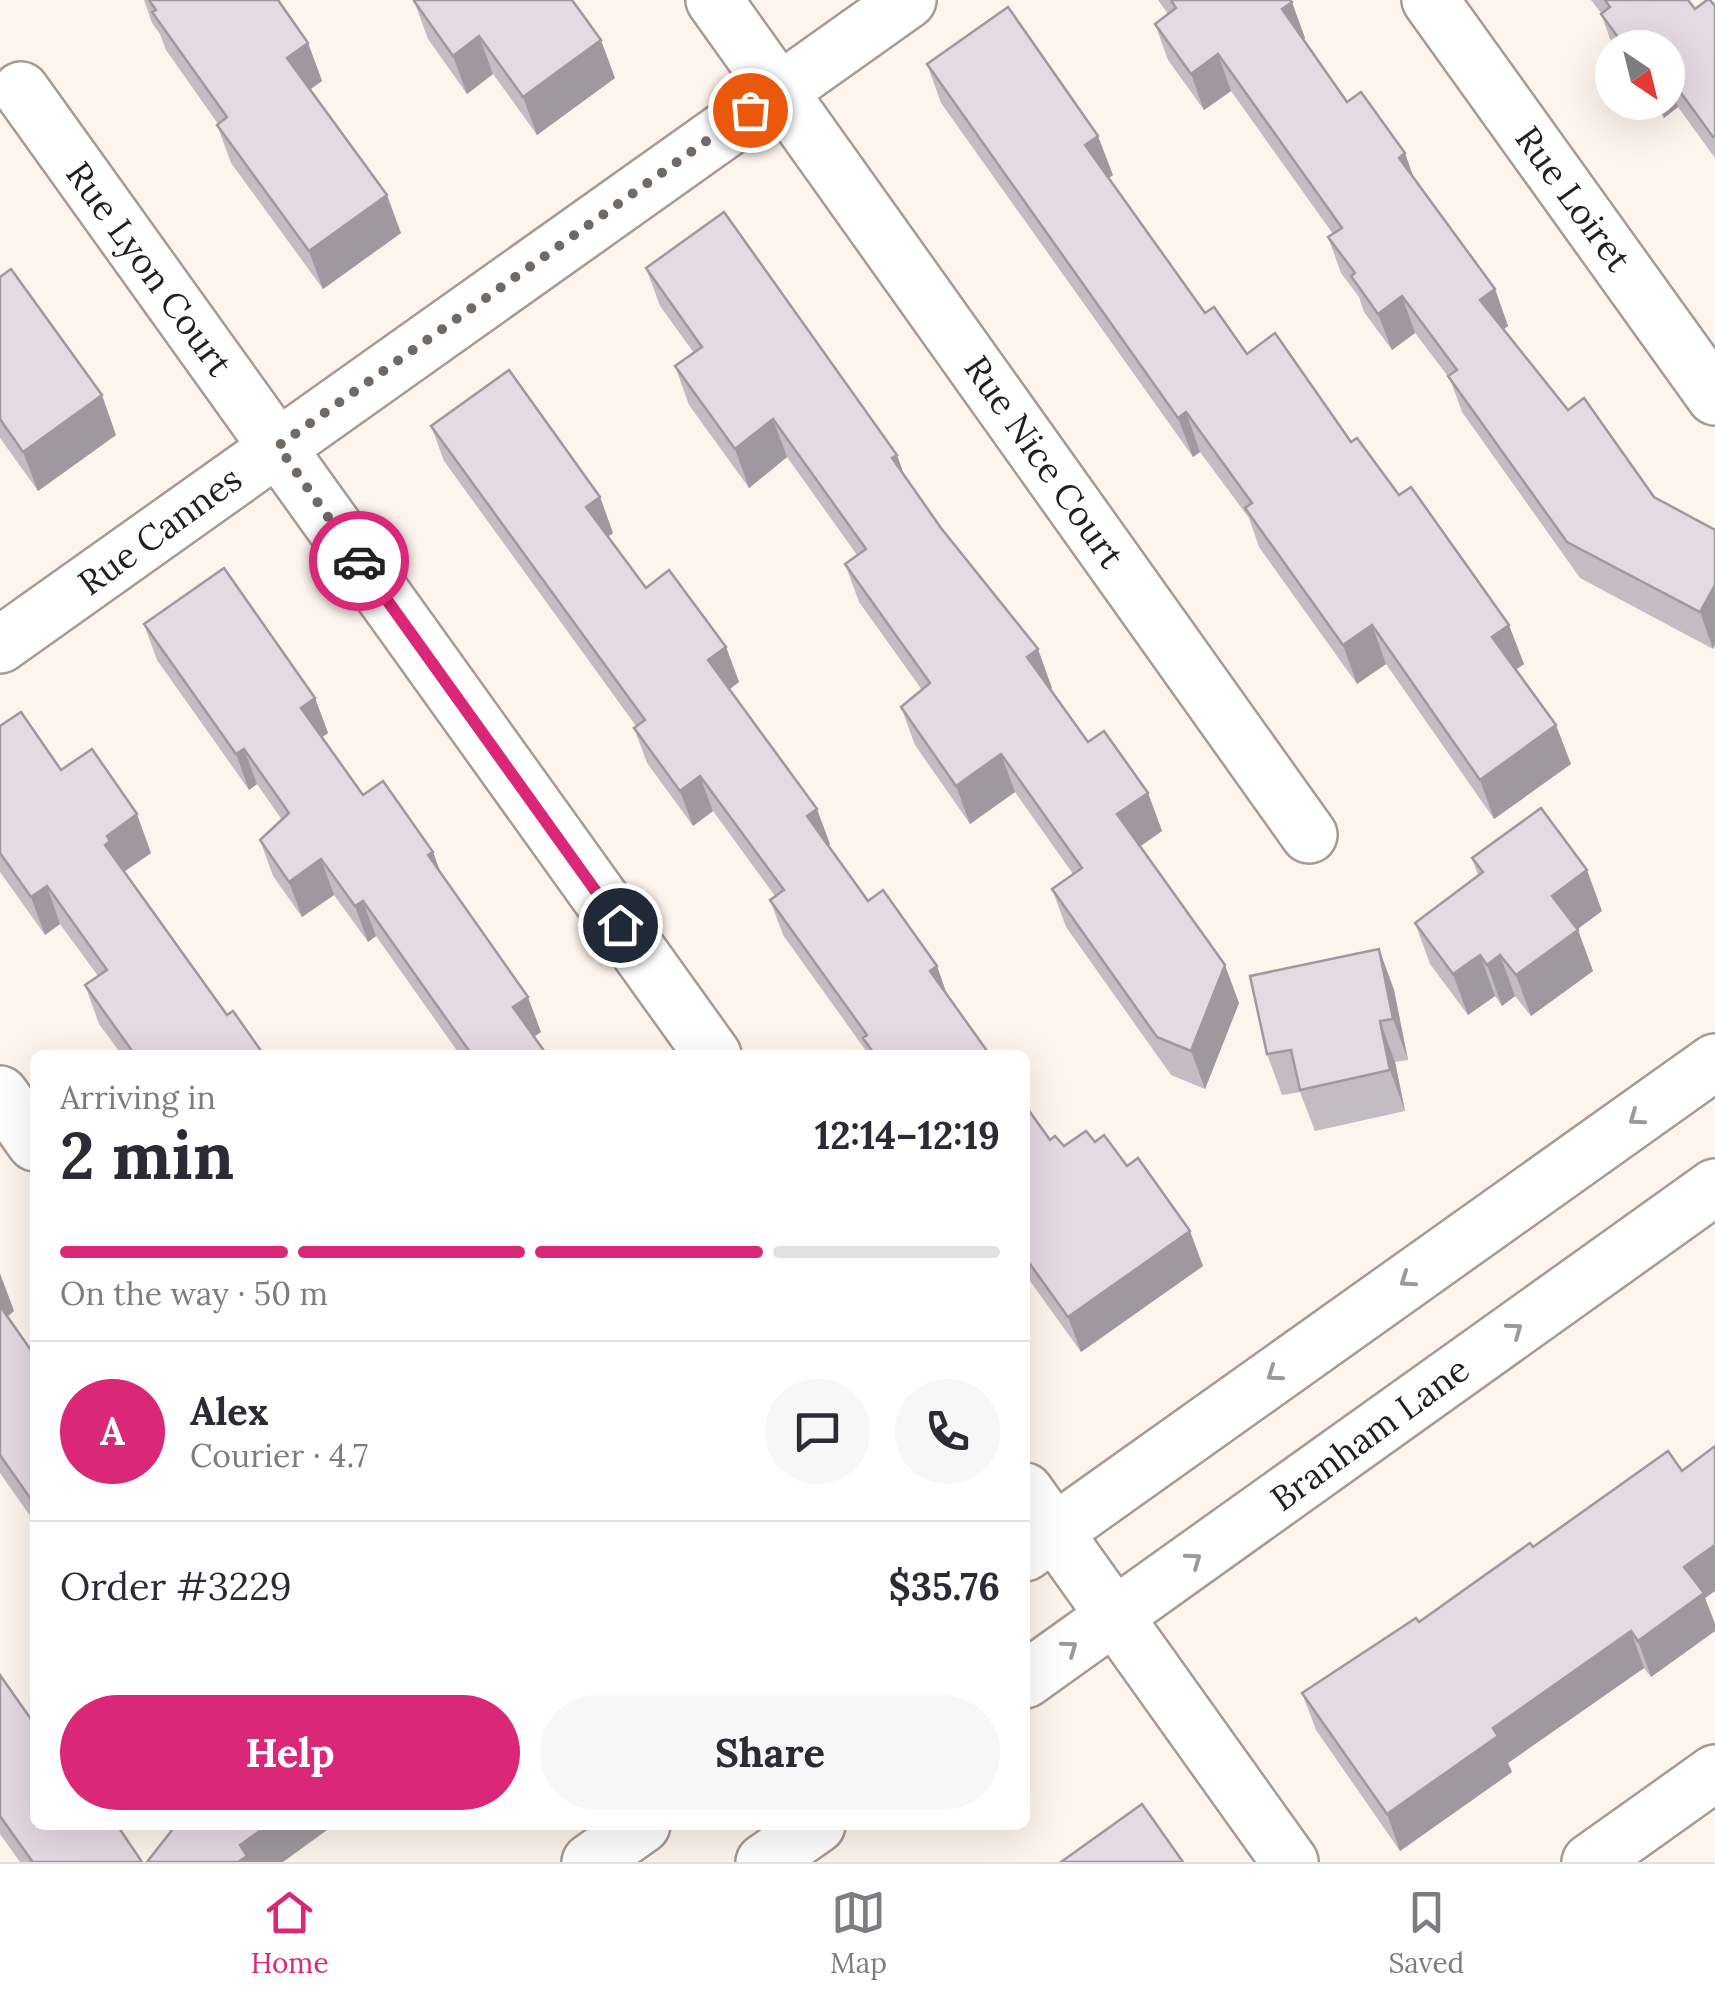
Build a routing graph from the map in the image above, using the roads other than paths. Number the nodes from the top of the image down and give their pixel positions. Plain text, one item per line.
1 (714, 0) edge
2 (908, 0) edge
3 (1430, 0) edge
4 (21, 90) dead end
5 (778, 90) junction
6 (1715, 397) edge
7 (278, 446) junction
8 (0, 645) edge
9 (1309, 835) dead end
10 (709, 1050) edge
11 (1715, 1062) edge
12 (0, 1094) edge
13 (30, 1136) edge
14 (1715, 1187) edge
15 (1035, 1525) edge
16 (1114, 1616) junction
17 (1030, 1676) edge
18 (1715, 1773) edge
19 (635, 1830) edge
20 (810, 1830) edge
21 (590, 1862) edge
22 (764, 1862) edge
23 (1290, 1862) edge
24 (1590, 1862) edge

1 - 5 street, Rue Nice Court
2 - 5 street, Rue Cannes
3 - 6 street, Rue Loiret
4 - 7 street, Rue Lyon Court
5 - 7 street, Rue Cannes
5 - 9 street, Rue Nice Court
7 - 8 street, Rue Cannes
7 - 10 street, Rue Lyon Court
11 -> 15 street
12 - 13 street
16 -> 14 street, Branham Lane
15 - 16 street
17 -> 16 street, Branham Lane
16 - 23 street
18 - 24 street
19 - 21 street
20 - 22 street

